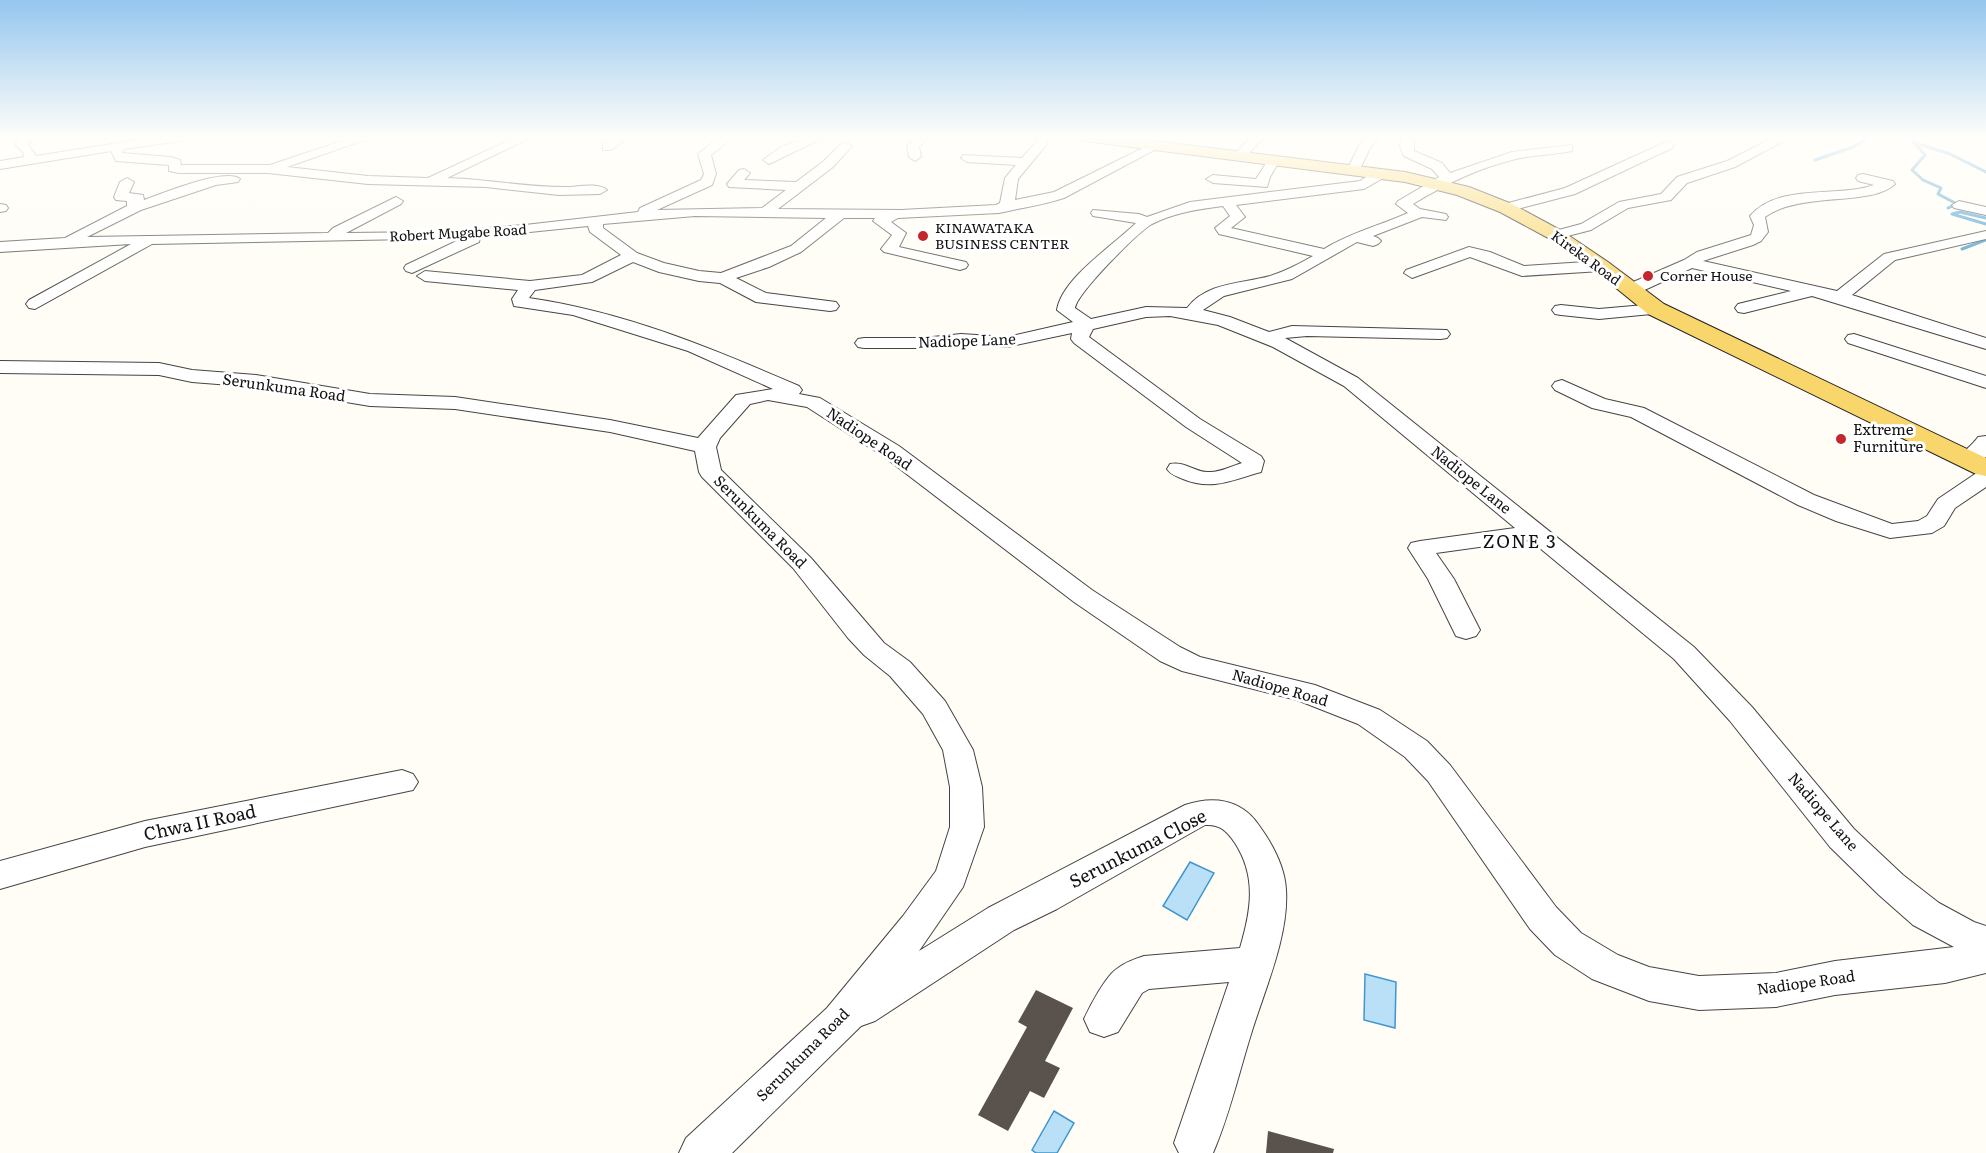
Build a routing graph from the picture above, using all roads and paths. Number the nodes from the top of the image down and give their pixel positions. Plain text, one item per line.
1 (123, 191) edge
2 (187, 191) edge
3 (560, 191) joint
4 (568, 191) edge
5 (687, 191) edge
6 (790, 191) edge
7 (1010, 191) edge
8 (1067, 191) edge
9 (1325, 191) edge
10 (1425, 191) edge
11 (1466, 191) edge
12 (1570, 191) edge
13 (1672, 191) edge
14 (1863, 191) edge
15 (396, 201) dead end
16 (1226, 201) junction
17 (546, 202) dead end
18 (1007, 205) junction
19 (1959, 206) dead end
20 (136, 207) junction
21 (1506, 208) junction
22 (767, 211) junction
23 (1986, 211) edge
24 (842, 212) junction
25 (1098, 213) dead end
26 (1420, 213) junction
27 (534, 214) dead end
28 (896, 214) junction
29 (646, 215) junction
30 (1441, 217) dead end
31 (597, 221) junction
32 (1146, 222) junction
33 (525, 229) junction
34 (485, 233) junction
35 (1556, 235) junction
36 (1986, 235) edge
37 (1355, 237) junction
38 (331, 238) junction
39 (151, 240) junction
40 (1373, 242) dead end
41 (64, 243) junction
42 (0, 247) edge
43 (1420, 253) dead end
44 (1326, 254) junction
45 (632, 256) junction
46 (1450, 260) junction
47 (1690, 263) junction
48 (960, 265) dead end
49 (1601, 266) junction
50 (1412, 273) dead end
51 (724, 278) junction
52 (530, 286) junction
53 (1814, 290) junction
54 (1630, 291) junction
55 (1840, 297) junction
56 (35, 304) dead end
57 (830, 306) dead end
58 (1744, 308) dead end
59 (1656, 309) junction
60 (1561, 310) dead end
61 (1192, 313) junction
62 (1087, 324) junction
63 (1441, 334) dead end
64 (1267, 338) junction
65 (1854, 339) dead end
66 (864, 343) dead end
67 (1986, 344) edge
68 (0, 367) edge
69 (1986, 382) edge
70 (1562, 386) dead end
71 (813, 402) junction
72 (1986, 442) edge
73 (705, 447) junction
74 (1977, 463) edge
75 (1178, 469) dead end
76 (1986, 477) edge
77 (1535, 532) junction
78 (1466, 630) dead end
79 (402, 782) dead end
80 (0, 875) edge
81 (1986, 942) edge
82 (1986, 957) edge
83 (1254, 963) junction
84 (1104, 1019) dead end
85 (841, 1021) junction
86 (1196, 1143) dead end
87 (701, 1153) edge

1 - 20 street
2 - 20 street
3 - 4 street
3 - 17 street
5 - 29 street
6 - 22 street
7 - 18 street
8 - 18 street, Robert Mugabe Road
9 - 16 street
10 - 26 street
11 - 21 main road, Kireka Road
12 - 21 street
13 - 35 street
14 - 47 street
15 - 38 street
16 - 32 street
16 - 44 street
18 - 28 street, Robert Mugabe Road
19 - 23 street
20 - 41 street
21 - 35 main road, Kireka Road
22 - 24 street, Robert Mugabe Road
22 - 29 street, Robert Mugabe Road
24 - 28 street, Robert Mugabe Road
24 - 51 street
25 - 32 street
26 - 30 street
26 - 37 street
27 - 33 street
28 - 48 street
29 - 31 street, Robert Mugabe Road
31 - 33 street, Robert Mugabe Road
31 - 45 street
32 - 62 street
33 - 34 street, Robert Mugabe Road
34 - 38 street, Robert Mugabe Road
34 - 52 street
35 - 49 main road, Kireka Road
36 - 55 street
37 - 40 street
37 - 44 street
38 - 39 street, Robert Mugabe Road
39 - 41 street, Robert Mugabe Road
39 - 56 street
41 - 42 street, Robert Mugabe Road
43 - 46 street
44 - 61 street
45 - 51 street
45 - 52 street
46 - 49 street
46 - 50 street
47 - 53 street
47 - 54 street
49 - 54 main road, Kireka Road
51 - 57 street
52 - 71 street
53 - 55 street
53 - 58 street
54 - 59 main road, Kireka Road
55 - 67 street
59 - 60 street
59 - 74 main road, Kireka Road
61 - 62 street, Nadiope Lane
61 - 64 street, Nadiope Lane
62 - 66 street, Nadiope Lane
62 - 75 street
63 - 64 street
64 - 77 street, Nadiope Lane
65 - 69 street
68 - 73 street, Serunkuma Road
70 - 76 street
71 - 73 street, Nadiope Road
71 - 82 street, Nadiope Road
72 - 74 street
73 - 85 street, Serunkuma Road
77 - 78 street
77 - 81 street, Nadiope Lane
79 - 80 street, Chwa II Road
83 - 84 street
83 - 85 street, Serunkuma Close
83 - 86 street, Serunkuma Close
85 - 87 street, Serunkuma Road

